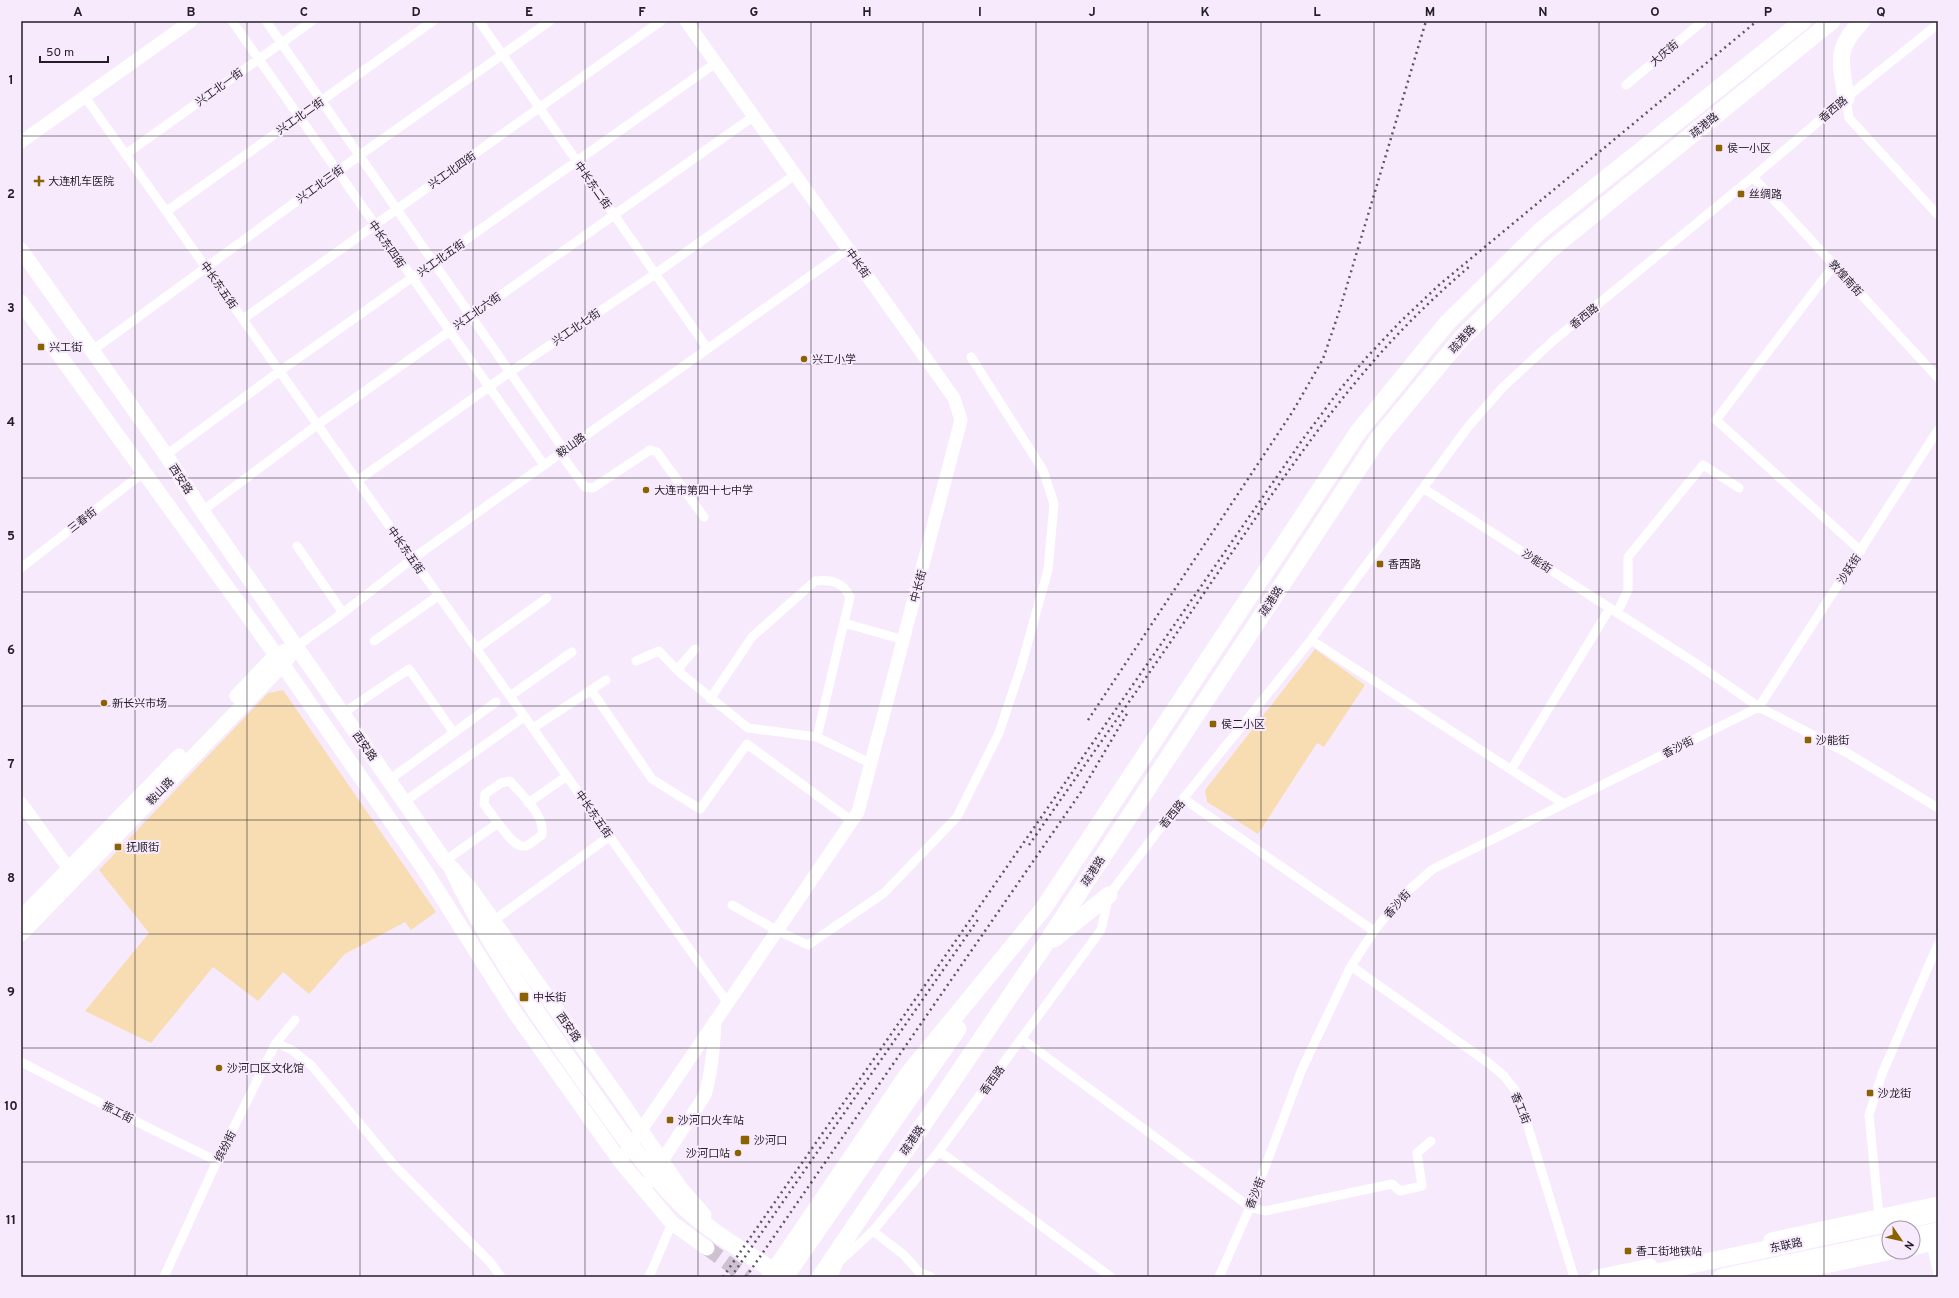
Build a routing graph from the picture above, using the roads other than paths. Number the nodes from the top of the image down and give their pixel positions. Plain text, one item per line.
1 (192, 21) edge
2 (232, 21) edge
3 (266, 21) edge
4 (312, 21) edge
5 (433, 21) edge
6 (479, 21) edge
7 (550, 21) edge
8 (662, 21) edge
9 (686, 21) edge
10 (1703, 21) edge
11 (1803, 21) edge
12 (1832, 21) edge
13 (1862, 21) edge
14 (1938, 24) edge
15 (281, 43) junction
16 (502, 54) junction
17 (259, 59) junction
18 (717, 62) junction
19 (1626, 85) dead end
20 (85, 97) junction
21 (1846, 98) junction
22 (322, 100) junction
23 (540, 109) junction
24 (300, 116) junction
25 (754, 116) junction
26 (21, 142) edge
27 (126, 154) junction
28 (360, 155) junction
29 (577, 161) junction
30 (338, 172) junction
31 (796, 174) junction
32 (1753, 177) junction
33 (397, 208) junction
34 (167, 211) junction
35 (614, 215) junction
36 (1938, 215) edge
37 (374, 225) junction
38 (848, 249) junction
39 (21, 250) edge
40 (434, 262) junction
41 (1834, 265) junction
42 (206, 268) junction
43 (655, 274) junction
44 (411, 278) junction
45 (21, 302) edge
46 (471, 315) junction
47 (243, 319) junction
48 (448, 331) junction
49 (707, 348) junction
50 (92, 350) junction
51 (971, 357) dead end
52 (280, 372) junction
53 (510, 372) junction
54 (1938, 378) edge
55 (488, 387) junction
56 (317, 425) junction
57 (1938, 430) edge
58 (562, 452) junction
59 (166, 455) junction
60 (544, 465) junction
61 (144, 472) junction
62 (357, 481) junction
63 (1423, 488) junction
64 (1739, 488) dead end
65 (202, 511) junction
66 (704, 517) dead end
67 (297, 546) dead end
68 (1861, 551) junction
69 (412, 558) junction
70 (21, 568) edge
71 (438, 596) junction
72 (547, 598) dead end
73 (1613, 610) junction
74 (343, 613) junction
75 (844, 623) junction
76 (904, 640) junction
77 (1311, 640) junction
78 (374, 641) dead end
79 (297, 646) junction
80 (476, 649) junction
81 (695, 649) dead end
82 (572, 652) dead end
83 (280, 660) junction
84 (636, 661) dead end
85 (678, 672) junction
86 (606, 680) dead end
87 (591, 690) junction
88 (510, 696) junction
89 (710, 699) junction
90 (496, 702) dead end
91 (1759, 707) junction
92 (343, 713) junction
93 (524, 717) junction
94 (532, 728) junction
95 (454, 733) junction
96 (817, 737) junction
97 (872, 764) junction
98 (1511, 770) junction
99 (567, 776) junction
100 (389, 780) junction
101 (1184, 799) junction
102 (404, 802) junction
103 (21, 803) edge
104 (528, 803) junction
105 (1564, 804) junction
106 (1938, 808) edge
107 (852, 821) junction
108 (498, 822) junction
109 (610, 836) junction
110 (449, 866) junction
111 (69, 869) junction
112 (1109, 894) junction
113 (732, 905) dead end
114 (1043, 909) junction
115 (21, 918) edge
116 (486, 921) junction
117 (778, 931) junction
118 (1374, 931) junction
119 (21, 934) edge
120 (1938, 944) edge
121 (1042, 949) junction
122 (1351, 966) junction
123 (728, 1002) junction
124 (295, 1020) dead end
125 (715, 1021) junction
126 (1022, 1039) junction
127 (276, 1043) junction
128 (21, 1062) edge
129 (641, 1130) junction
130 (1431, 1141) dead end
131 (672, 1145) junction
132 (939, 1151) junction
133 (662, 1160) junction
134 (217, 1161) junction
135 (620, 1161) junction
136 (672, 1176) junction
137 (643, 1190) junction
138 (1938, 1204) edge
139 (1250, 1207) junction
140 (1938, 1213) edge
141 (1879, 1216) junction
142 (672, 1223) junction
143 (724, 1229) dead end
144 (873, 1231) junction
145 (1921, 1237) edge
146 (1936, 1239) edge
147 (1881, 1244) edge
148 (1921, 1245) edge
149 (707, 1248) tunnel mouth
150 (1881, 1254) edge
151 (1938, 1275) edge
152 (164, 1277) edge
153 (501, 1277) edge
154 (649, 1277) edge
155 (770, 1277) edge
156 (784, 1277) edge
157 (820, 1277) edge
158 (833, 1277) edge
159 (931, 1277) edge
160 (1111, 1277) edge
161 (1219, 1277) edge
162 (1574, 1277) edge
163 (1597, 1277) edge
164 (1634, 1277) edge
165 (1722, 1277) edge
166 (1772, 1277) edge

1 - 20 street
2 - 17 street, 中长东四街
3 - 15 street
4 - 15 street, 兴工北一街
5 - 22 street, 兴工北二街
6 - 16 street, 中长东二街
7 - 16 street, 兴工北三街
8 - 23 street, 兴工北四街
9 - 18 street, 中长街
10 - 19 street, 大庆街
11 - 114 highway
12 - 121 highway, 疏港路
13 - 21 highway
14 - 21 street, 香西路
15 - 17 street, 兴工北一街
15 - 22 street
16 - 23 street, 中长东二街
16 - 28 street, 兴工北三街
17 - 24 street, 中长东四街
17 - 27 street, 兴工北一街
18 - 25 street, 中长街
18 - 29 street, 兴工北五街
20 - 26 street
20 - 27 street, 中长东五街
21 - 32 street, 香西路
21 - 36 street
22 - 24 street, 兴工北二街
22 - 28 street
23 - 29 street, 中长东二街
23 - 33 street, 兴工北四街
24 - 30 street, 中长东四街
24 - 34 street, 兴工北二街
25 - 31 street, 中长街
25 - 35 street, 兴工北六街
27 - 34 street, 中长东五街
28 - 30 street, 兴工北三街
28 - 33 street
29 - 35 street, 中长东二街
29 - 40 street, 兴工北五街
30 - 37 street, 中长东四街
30 - 42 street, 兴工北三街
31 - 38 street, 中长街
31 - 43 street, 兴工北七街
32 - 41 street, 敦煌南街
32 - 63 street, 香西路
33 - 37 street, 兴工北四街
33 - 40 street
34 - 42 street, 中长东五街
35 - 43 street, 中长东二街
35 - 46 street, 兴工北六街
37 - 44 street, 中长东四街
37 - 47 street, 兴工北四街
38 - 49 street, 鞍山路
38 - 76 street, 中长街
39 - 50 main road, 西安路
40 - 44 street, 兴工北五街
40 - 46 street
41 - 54 street, 敦煌南街
41 - 68 street
42 - 47 street, 中长东五街
42 - 50 street, 兴工北三街
43 - 49 street, 中长东二街
43 - 53 street, 兴工北七街
44 - 48 street, 中长东四街
44 - 52 street, 兴工北五街
45 - 61 main road, 西安路
46 - 48 street, 兴工北六街
46 - 53 street
47 - 52 street, 中长东五街
48 - 55 street, 中长东四街
48 - 56 street, 兴工北六街
49 - 58 street, 鞍山路
50 - 59 main road, 西安路
51 - 117 street
52 - 56 street, 中长东五街
52 - 59 street, 兴工北五街
53 - 55 street, 兴工北七街
53 - 58 street
55 - 60 street, 中长东四街
55 - 62 street, 兴工北七街
56 - 62 street, 中长东五街
56 - 65 street, 兴工北六街
57 - 68 street, 沙跃街
58 - 60 street, 鞍山路
58 - 66 street
59 - 65 main road, 西安路
60 - 69 street, 鞍山路
61 - 70 street, 三春街
61 - 83 main road, 西安路
62 - 69 street, 中长东五街
63 - 73 street, 沙能街
63 - 77 street, 香西路
64 - 73 street
65 - 79 main road, 西安路
67 - 74 street
68 - 91 street, 沙跃街
69 - 71 street, 中长东五街
69 - 74 street, 鞍山路
71 - 78 street
71 - 80 street, 中长东五街
72 - 80 street
73 - 91 street, 沙能街
73 - 98 street
74 - 79 street, 鞍山路
75 - 76 street
75 - 89 street
75 - 96 street
76 - 97 street, 中长街
77 - 98 street
77 - 101 street, 香西路
79 - 83 main road, 鞍山路
79 - 92 main road, 西安路
80 - 88 street, 中长东五街
81 - 85 street
82 - 88 street
83 - 111 main road, 鞍山路
83 - 119 main road, 鞍山路
83 - 135 main road, 西安路
84 - 85 street
85 - 89 street
86 - 87 street
87 - 94 street
87 - 107 street
88 - 93 street, 中长东五街
89 - 96 street
90 - 95 street
91 - 105 street, 香沙街
91 - 106 street, 沙能街
92 - 95 street
92 - 100 main road, 西安路
93 - 94 street, 中长东五街
93 - 102 street
94 - 99 street, 中长东五街
95 - 100 street
96 - 97 street
97 - 107 street, 中长街
98 - 105 street
99 - 104 street
99 - 109 street, 中长东五街
100 - 102 main road, 西安路
101 - 112 street, 香西路
101 - 118 street
102 - 110 main road, 西安路
103 - 111 street
104 - 108 street
104 - 108 street
105 - 118 street, 香沙街
107 - 117 street, 中长街
108 - 110 street
109 - 116 street
109 - 123 street, 中长东五街
110 - 116 highway
111 - 115 main road, 鞍山路
112 - 121 highway
112 - 126 street, 香西路
113 - 117 street
114 - 155 highway
114 - 156 highway
116 - 129 main road, 西安路
116 - 156 highway
117 - 123 street, 中长街
118 - 122 street, 香沙街
120 - 141 street
121 - 157 highway, 疏港路
122 - 139 street, 香沙街
122 - 162 street, 香工街
123 - 125 street, 中长街
124 - 127 street, 缤纷街
125 - 129 street, 中长街
125 - 131 street
126 - 132 street, 香西路
126 - 139 street
127 - 134 street, 缤纷街
127 - 153 street
128 - 134 street, 振工街
129 - 133 main road, 西安路
129 - 135 street, 中长街
130 - 139 street
131 - 133 street
131 - 136 street
132 - 144 street, 香西路
132 - 160 street
133 - 136 main road, 西安路
133 - 137 street
134 - 152 street, 缤纷街
135 - 137 main road, 西安路
136 - 143 main road, 西安路
137 - 142 main road, 西安路
138 - 141 main road
139 - 161 street, 香沙街
140 - 164 highway, 东联路
141 - 163 main road
142 - 149 main road, 西安路
142 - 154 street
144 - 158 street, 香西路
144 - 159 street
145 - 146 highway
146 - 148 main road
146 - 151 street
147 - 165 highway, 东联路
150 - 166 main road

